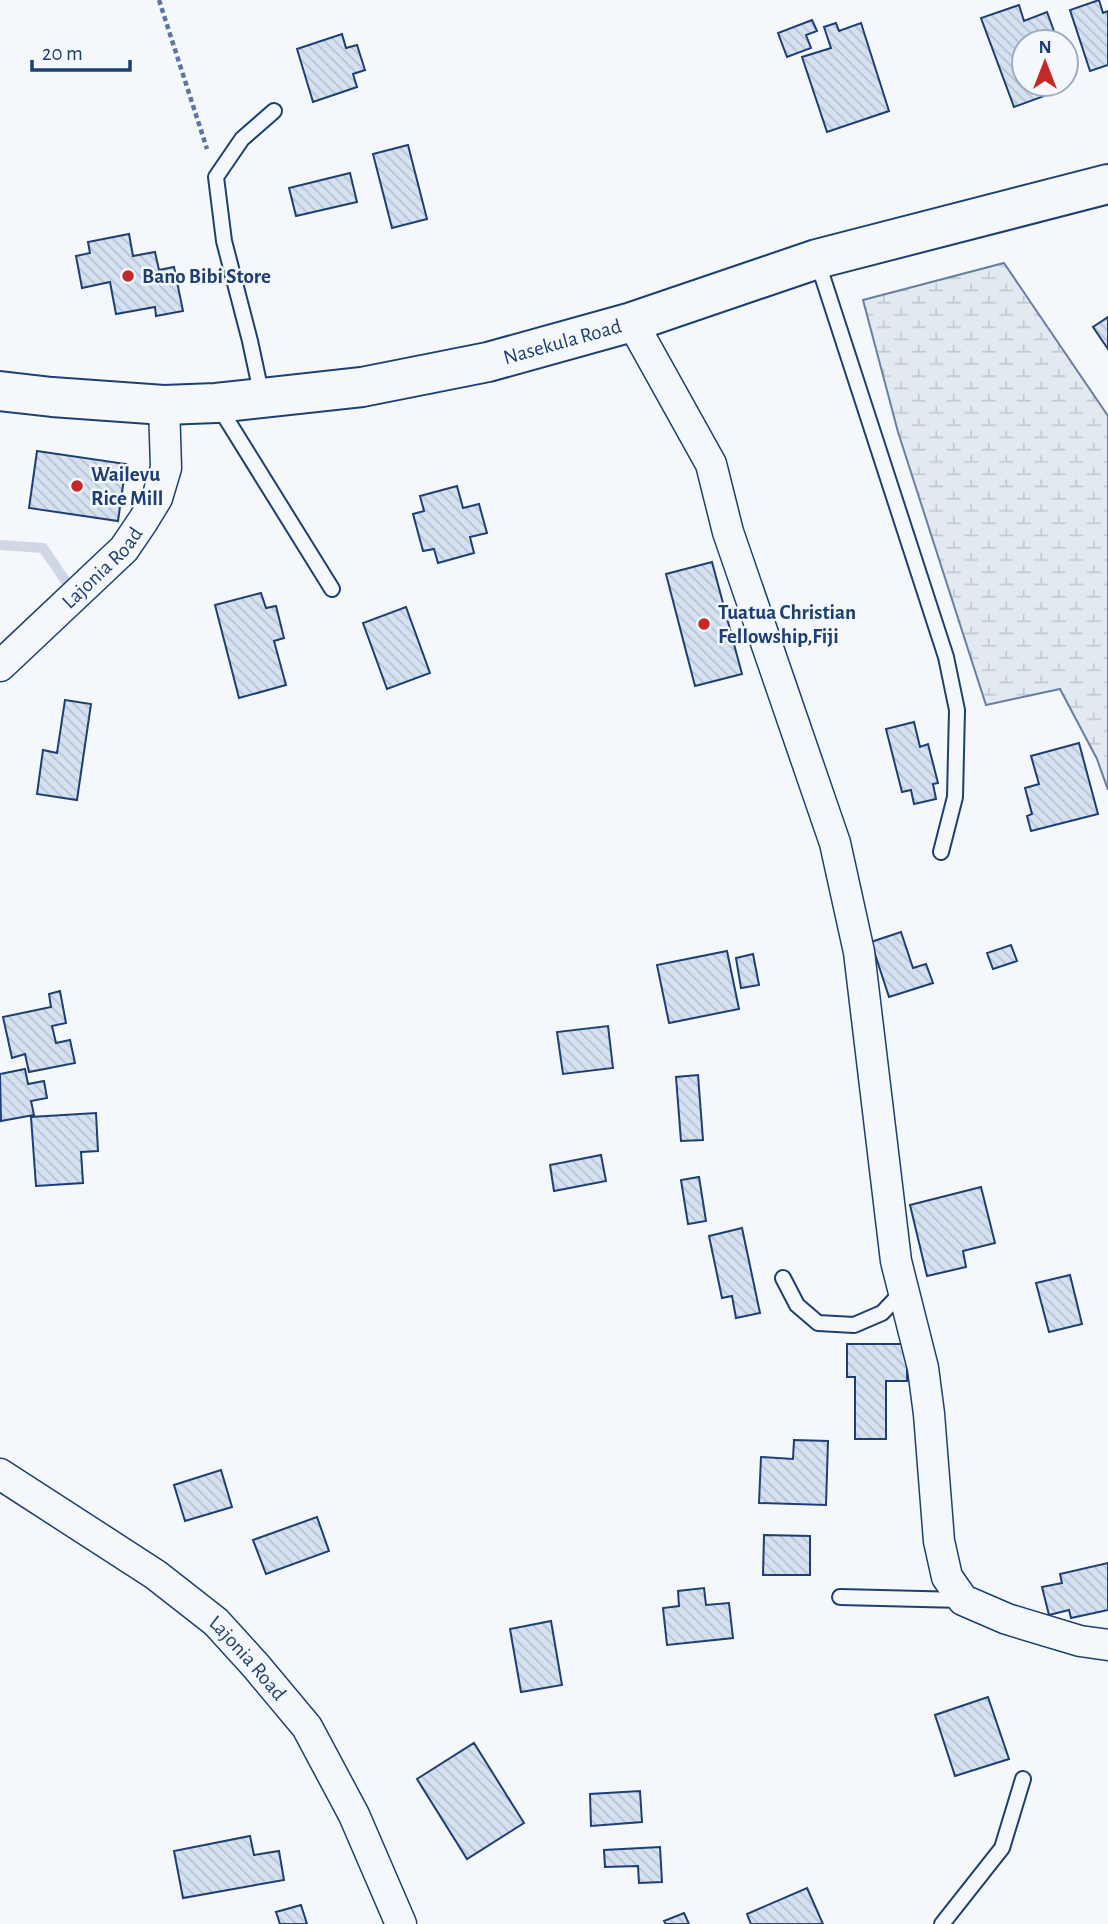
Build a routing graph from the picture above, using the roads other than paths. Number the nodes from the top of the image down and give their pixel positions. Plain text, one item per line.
1 (274, 111) dead end
2 (1108, 184) edge
3 (817, 259) junction
4 (632, 322) junction
5 (0, 391) edge
6 (262, 398) junction
7 (216, 403) junction
8 (164, 405) junction
9 (332, 589) dead end
10 (7, 652) edge
11 (941, 852) dead end
12 (783, 1279) dead end
13 (903, 1291) junction
14 (0, 1474) edge
15 (840, 1597) dead end
16 (963, 1600) junction
17 (1108, 1645) edge
18 (1023, 1779) dead end
19 (401, 1924) edge
20 (942, 1924) edge

1 - 6 lane
2 - 3 main road, Nasekula Road
3 - 4 main road, Nasekula Road
3 - 11 lane
4 - 6 main road, Nasekula Road
4 - 13 street
5 - 8 main road, Nasekula Road
6 - 7 main road, Nasekula Road
7 - 8 main road, Nasekula Road
7 - 9 lane
8 - 10 street, Lajonia Road
12 - 13 lane
13 - 16 street
14 - 19 street, Lajonia Road
15 - 16 lane
16 - 17 street
18 - 20 lane

